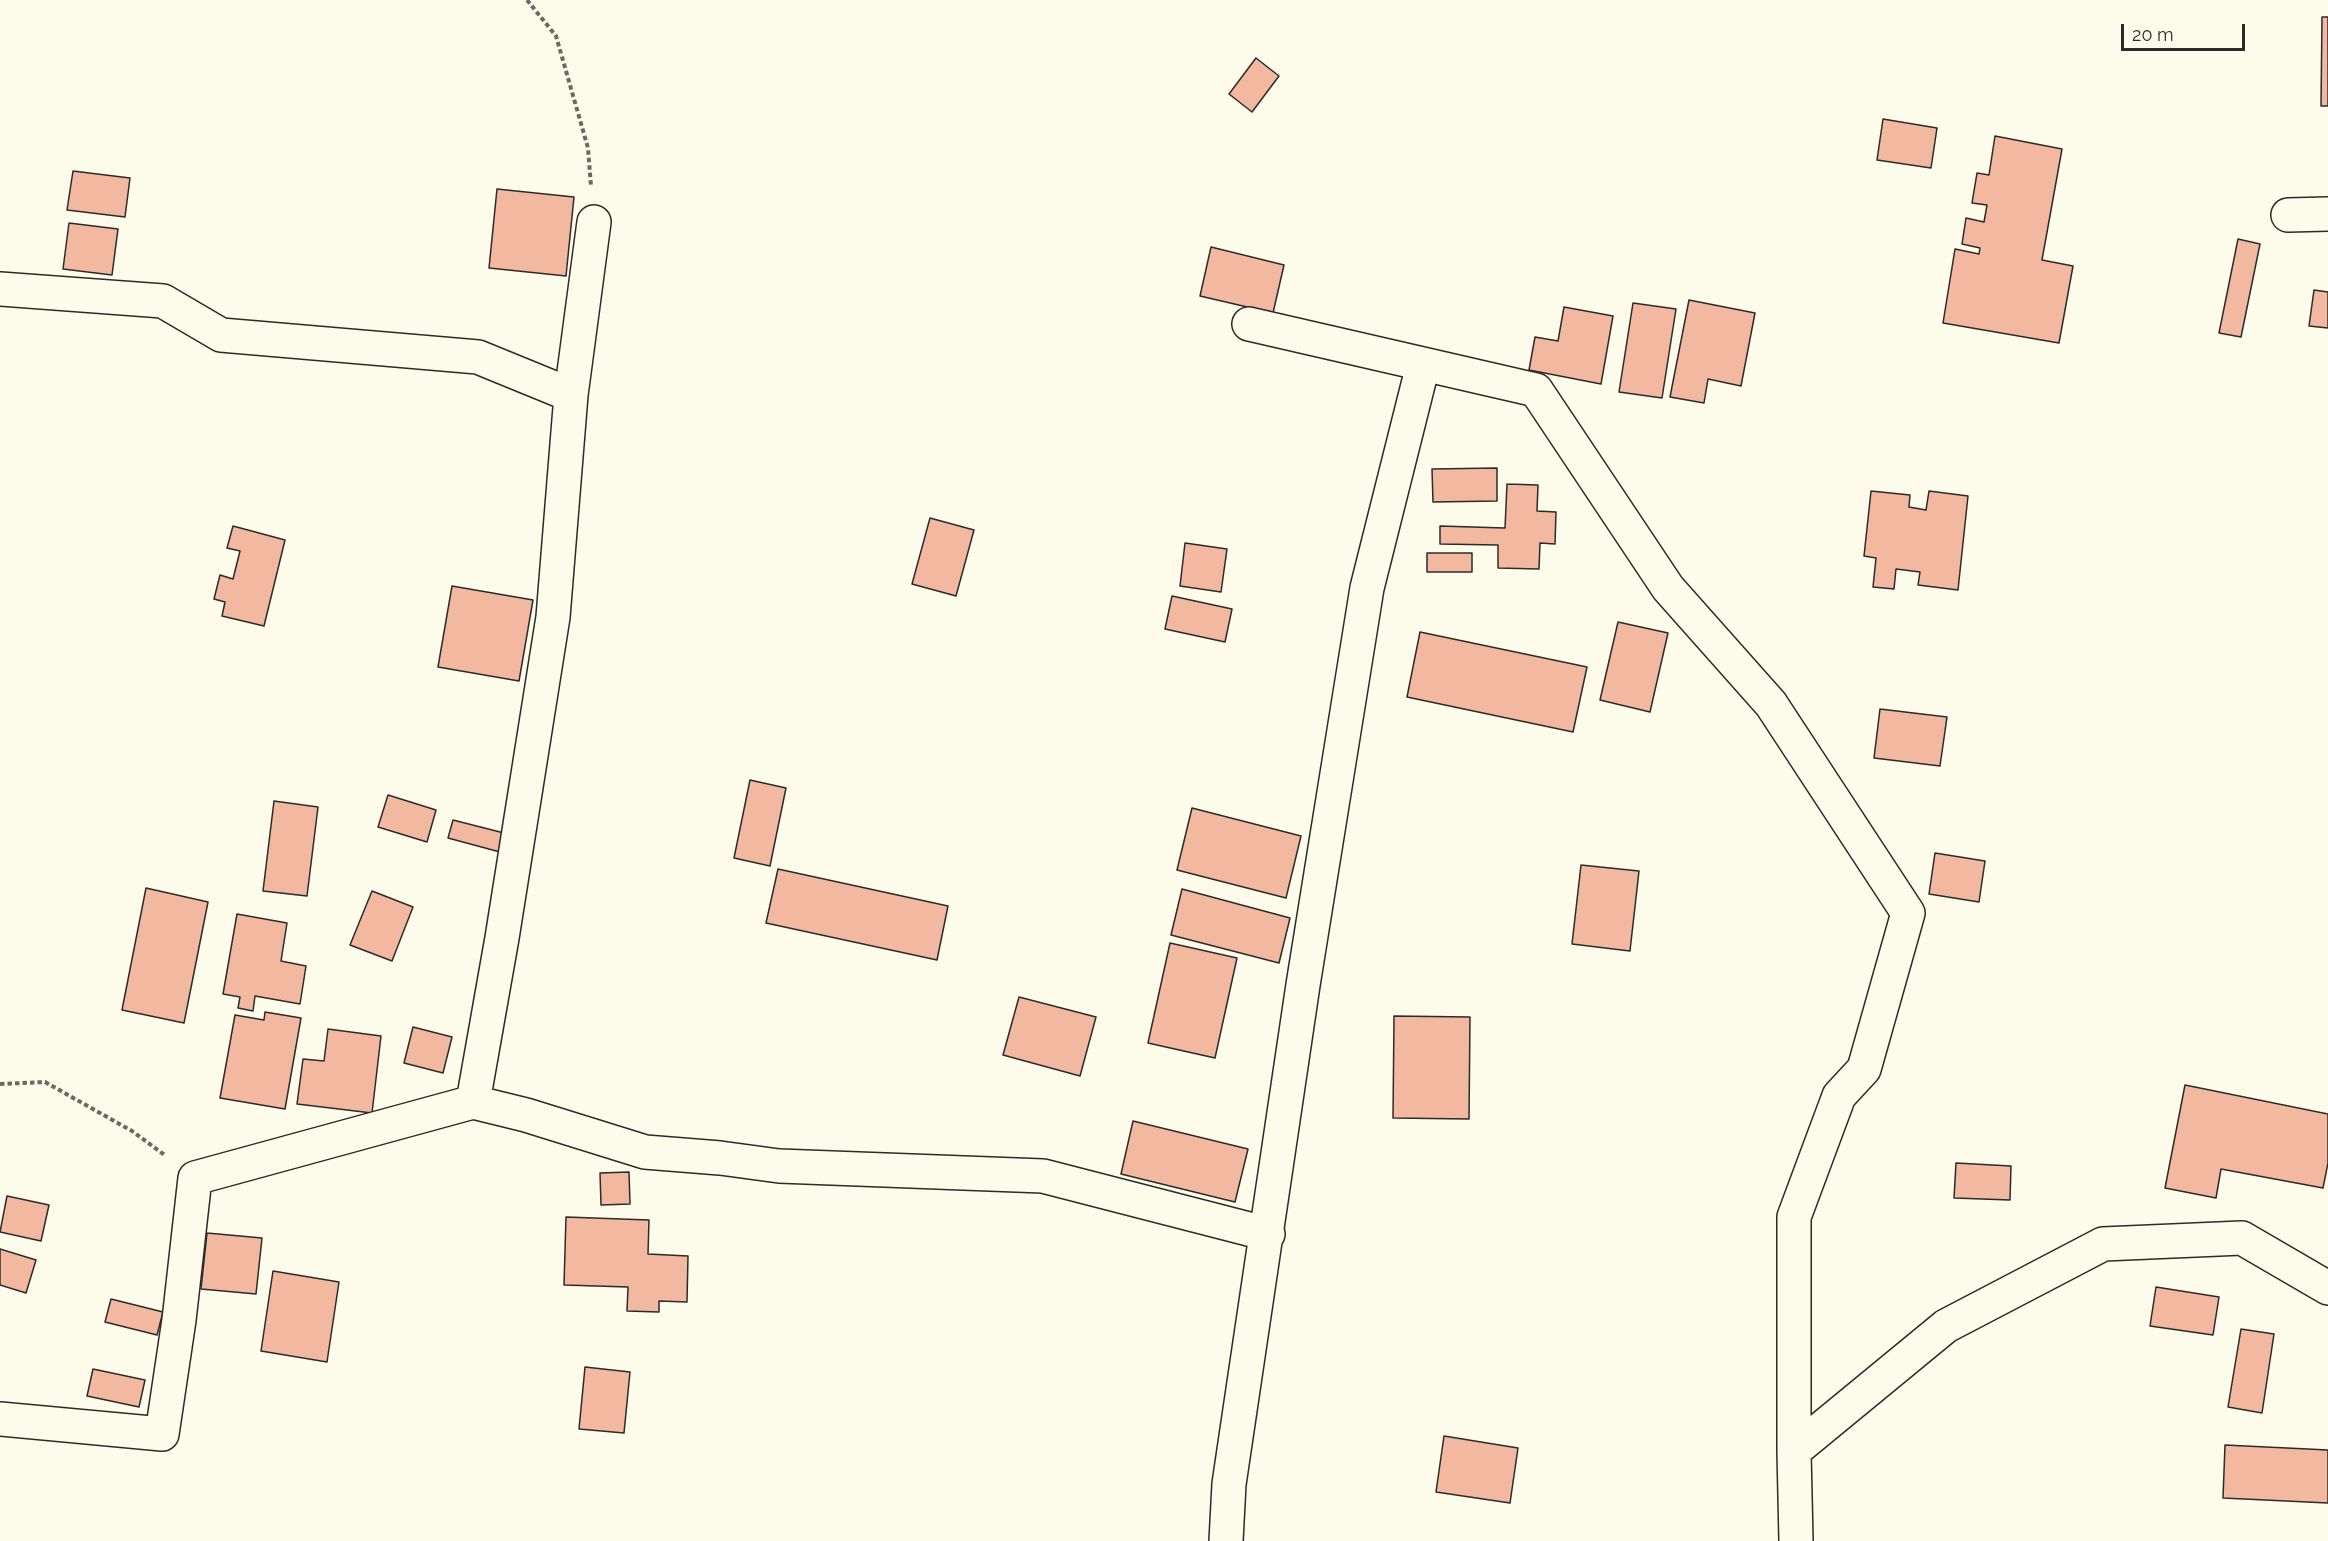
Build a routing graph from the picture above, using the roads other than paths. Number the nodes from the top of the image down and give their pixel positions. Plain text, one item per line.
1 (2328, 214) edge
2 (2288, 215) dead end
3 (594, 222) road end
4 (0, 288) edge
5 (1249, 324) dead end
6 (1423, 365) junction
7 (571, 395) junction
8 (472, 1102) junction
9 (1268, 1233) junction
10 (2328, 1288) edge
11 (0, 1419) edge
12 (1794, 1451) junction
13 (1226, 1541) edge
14 (1796, 1541) edge

1 - 2 street
3 - 7 street
4 - 7 street
5 - 6 street
6 - 9 street
6 - 12 street
7 - 8 street
8 - 9 street
8 - 11 street
9 - 13 street
10 - 12 street
12 - 14 street

